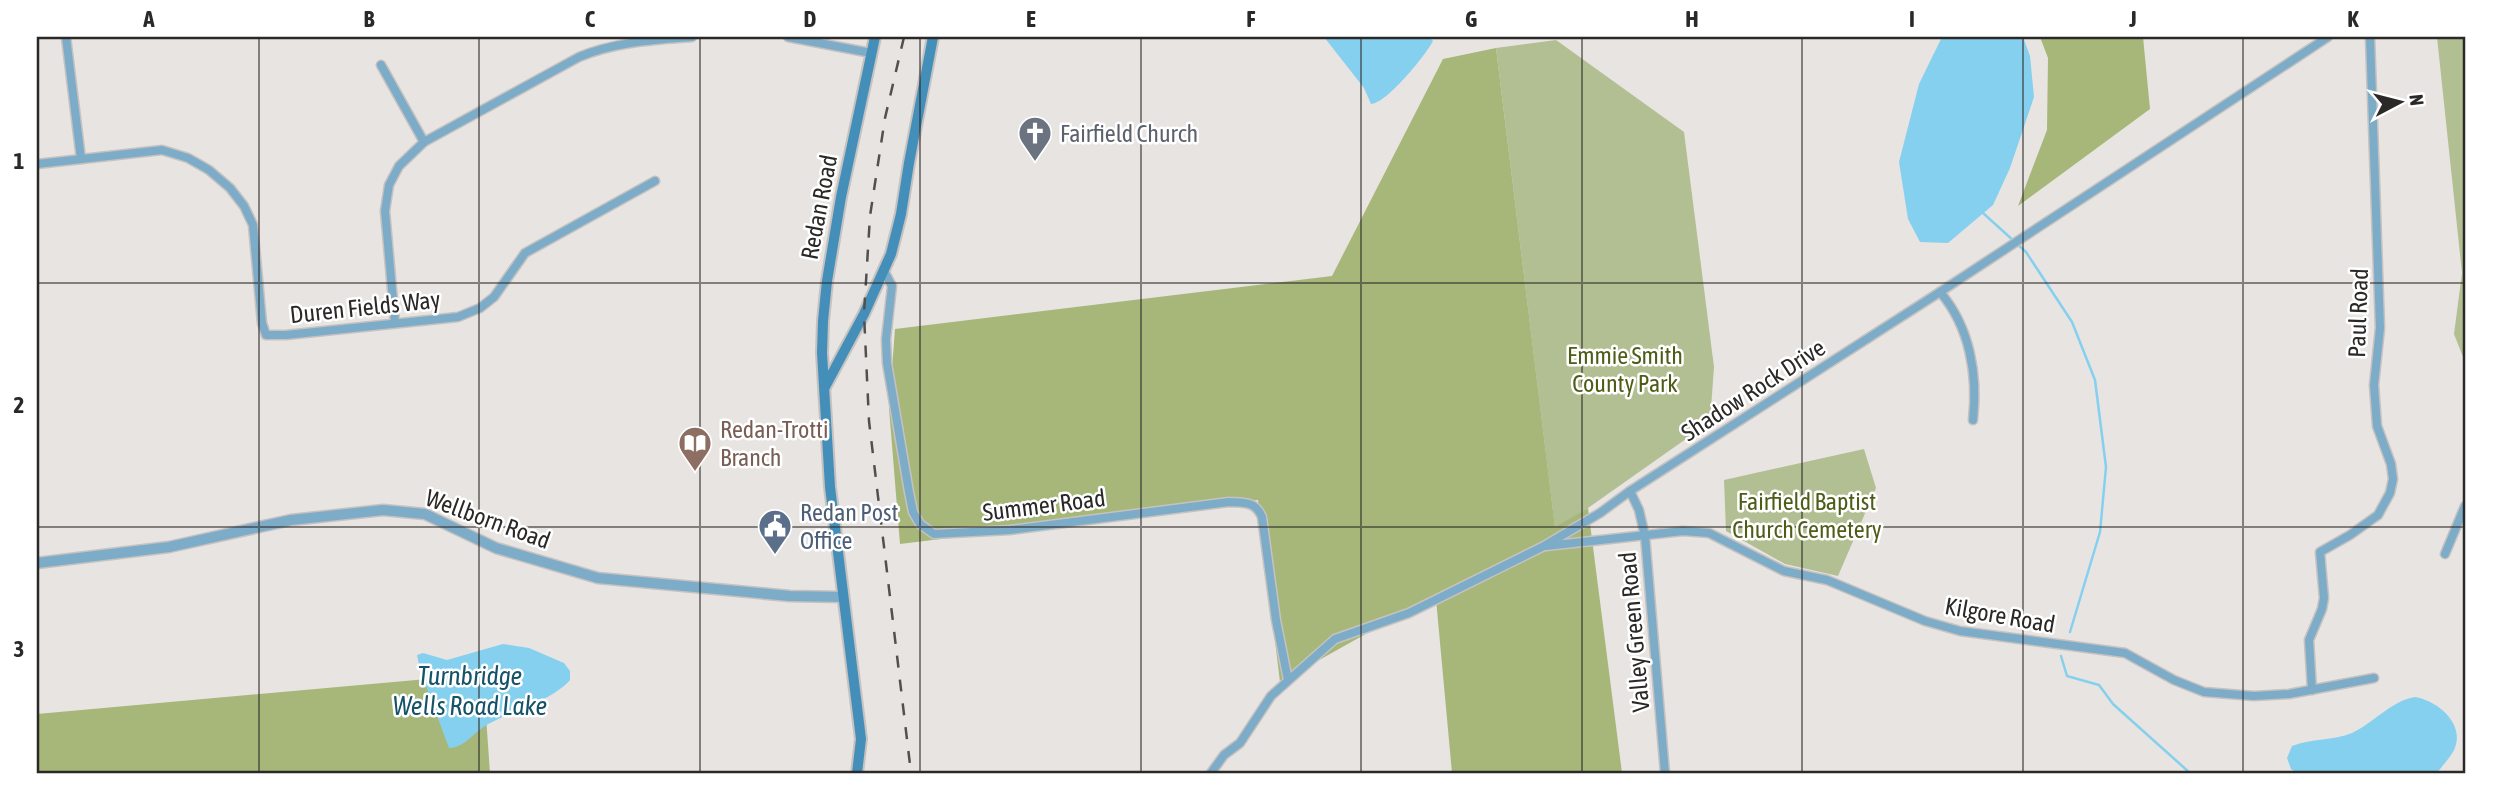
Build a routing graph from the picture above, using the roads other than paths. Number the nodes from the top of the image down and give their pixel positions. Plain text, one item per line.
1 (66, 37) edge
2 (692, 37) edge
3 (788, 37) edge
4 (875, 37) edge
5 (933, 37) edge
6 (2328, 37) edge
7 (2370, 37) edge
8 (871, 53) junction
9 (381, 65) dead end
10 (424, 142) junction
11 (80, 159) junction
12 (37, 164) edge
13 (655, 181) dead end
14 (884, 271) junction
15 (1940, 292) junction
16 (395, 323) junction
17 (825, 387) junction
18 (1973, 420) dead end
19 (1630, 491) junction
20 (2465, 506) edge
21 (1645, 536) junction
22 (1544, 546) junction
23 (2445, 554) dead end
24 (37, 563) edge
25 (843, 597) junction
26 (2374, 678) dead end
27 (1289, 680) junction
28 (2312, 690) junction
29 (857, 773) edge
30 (1211, 773) edge
31 (1665, 773) edge

1 - 11 street
2 - 10 street
3 - 8 street
4 - 8 main road, Redan Road
5 - 14 main road
6 - 15 street, Shadow Rock Drive
7 - 28 street, Paul Road
8 - 17 main road, Redan Road
9 - 10 street
10 - 16 street
11 - 12 street, Duren Fields Way
11 - 16 street, Duren Fields Way
13 - 16 street, Duren Fields Way
14 - 17 main road
14 - 27 street, Summer Road
15 - 18 street
15 - 19 street, Shadow Rock Drive
17 - 25 main road, Redan Road
19 - 21 street, Valley Green Road
19 - 22 street, Shadow Rock Drive
20 - 23 street
21 - 22 street, Kilgore Road
21 - 28 street, Kilgore Road
21 - 31 street, Valley Green Road
22 - 27 street, Shadow Rock Drive
24 - 25 street, Wellborn Road
25 - 29 main road, Redan Road
26 - 28 street, Kilgore Road
27 - 30 street, Shadow Rock Drive

